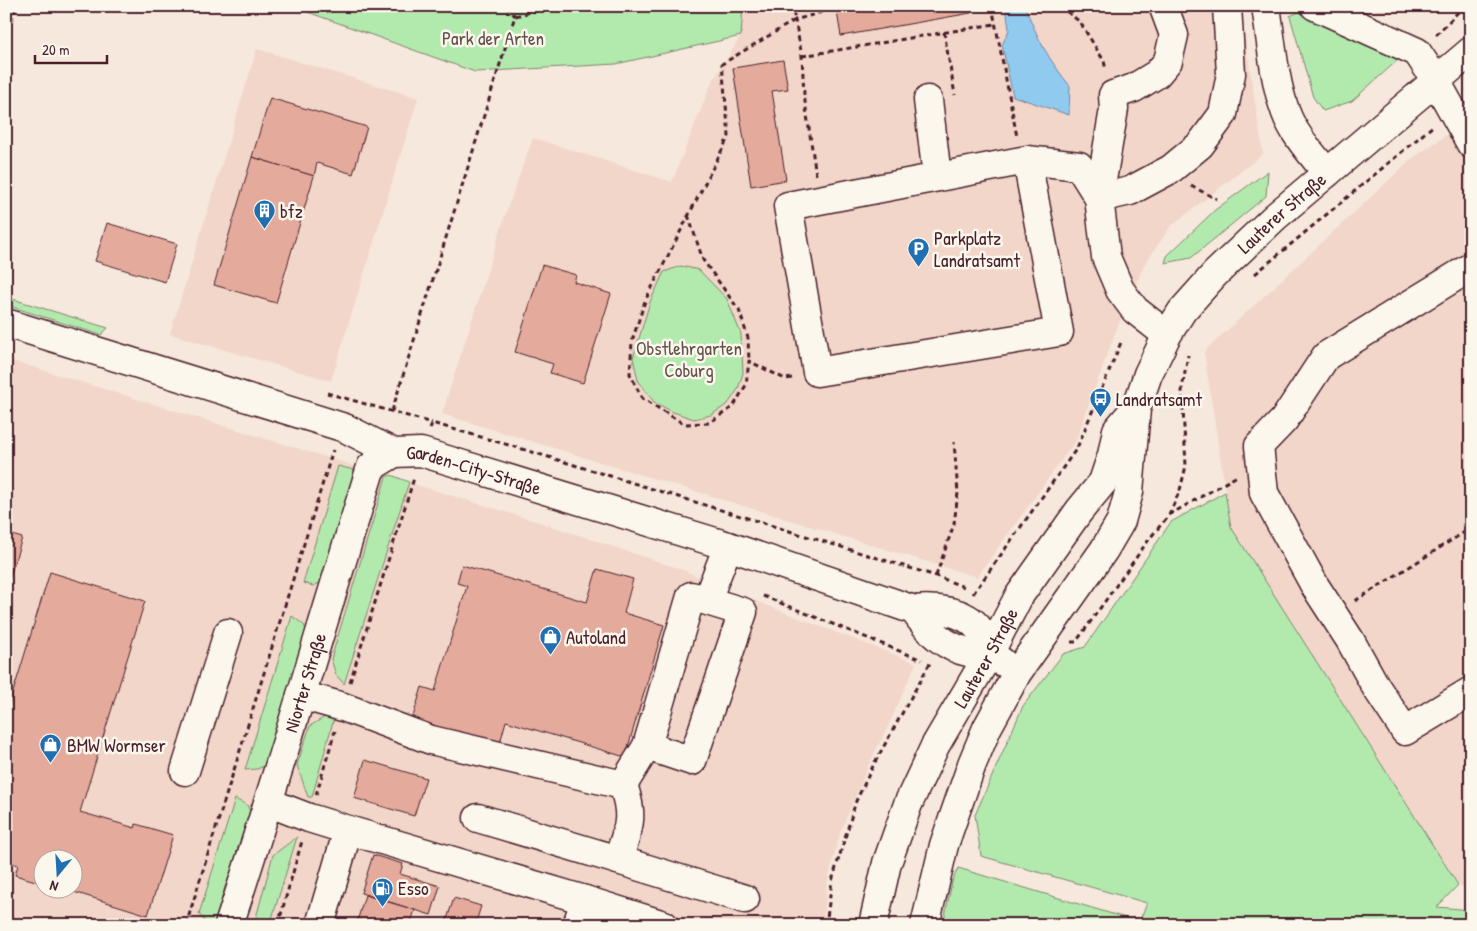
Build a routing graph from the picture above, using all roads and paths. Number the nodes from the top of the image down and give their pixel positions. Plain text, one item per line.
1 (16, 6) edge
2 (507, 6) edge
3 (554, 6) edge
4 (792, 6) edge
5 (992, 6) edge
6 (1060, 6) edge
7 (1227, 6) edge
8 (1266, 6) edge
9 (1315, 6) edge
10 (1464, 6) edge
11 (836, 8) dead end
12 (1164, 8) dead end
13 (515, 16) junction
14 (795, 20) junction
15 (995, 24) junction
16 (944, 32) junction
17 (6, 38) edge
18 (1471, 50) edge
19 (1416, 52) junction
20 (802, 56) junction
21 (1435, 79) junction
22 (1113, 95) junction
23 (955, 96) dead end
24 (928, 100) dead end
25 (1471, 144) edge
26 (1027, 160) junction
27 (1327, 173) junction
28 (937, 177) junction
29 (1099, 198) junction
30 (819, 200) junction
31 (688, 215) junction
32 (1471, 267) edge
33 (6, 323) edge
34 (1166, 335) junction
35 (749, 361) junction
36 (817, 372) junction
37 (327, 393) dead end
38 (1136, 409) junction
39 (392, 411) junction
40 (432, 423) junction
41 (954, 442) dead end
42 (421, 452) junction
43 (394, 453) junction
44 (371, 467) junction
45 (1264, 493) junction
46 (1169, 515) dead end
47 (1471, 528) edge
48 (728, 546) junction
49 (936, 576) junction
50 (975, 591) dead end
51 (758, 594) dead end
52 (707, 600) junction
53 (1333, 614) junction
54 (228, 633) dead end
55 (989, 654) junction
56 (930, 663) dead end
57 (1017, 672) junction
58 (1471, 691) edge
59 (300, 695) junction
60 (342, 707) junction
61 (647, 746) junction
62 (185, 771) dead end
63 (623, 785) junction
64 (270, 803) junction
65 (309, 818) junction
66 (478, 818) dead end
67 (348, 830) junction
68 (618, 860) junction
69 (744, 899) dead end
70 (581, 912) edge
71 (6, 918) edge
72 (32, 925) edge
73 (186, 925) edge
74 (229, 925) edge
75 (278, 925) edge
76 (320, 925) edge
77 (664, 925) edge
78 (873, 925) edge
79 (925, 925) edge

1 - 17 path
2 - 13 path
3 - 13 path
4 - 14 path
5 - 15 path
6 - 22 path
7 - 29 street
8 - 27 street
9 - 19 street
10 - 19 path
11 - 14 path
12 - 22 street
13 - 39 path
14 - 20 path
14 - 31 path
15 - 16 path
15 - 26 path
16 - 20 path
16 - 23 path
18 - 21 street, Lauterer Straße
19 - 21 street
20 - 30 path
21 - 25 street
21 - 27 street, Lauterer Straße
22 - 29 street
24 - 28 street
26 - 28 street
26 - 29 street
26 - 36 street
27 - 34 street, Lauterer Straße
28 - 30 street
29 - 34 street
30 - 36 street
31 - 35 path
31 - 35 path
32 - 45 street
33 - 43 street, Garden-City-Straße
34 - 38 street, Lauterer Straße
35 - 36 path
37 - 39 path
38 - 55 street, Lauterer Straße
38 - 57 street, Lauterer Straße
39 - 40 path
40 - 42 path
40 - 49 path
41 - 49 path
42 - 43 street, Garden-City-Straße
42 - 48 street, Garden-City-Straße
42 - 60 path
43 - 44 street
44 - 59 street, Niorter Straße
44 - 73 path
45 - 46 path
45 - 53 street
47 - 53 path
48 - 52 street
48 - 55 street, Garden-City-Straße
49 - 50 path
51 - 56 path
52 - 61 street
52 - 61 street
53 - 58 street
54 - 62 street
55 - 57 street, Garden-City-Straße
55 - 78 street, Lauterer Straße
57 - 79 street, Lauterer Straße
59 - 60 street
59 - 64 street, Niorter Straße
60 - 63 street
60 - 65 path
61 - 63 street
63 - 68 street
64 - 65 street
64 - 74 street, Niorter Straße
65 - 67 street
65 - 75 path
66 - 68 street
67 - 70 street
67 - 76 street
68 - 69 street
70 - 77 street
71 - 72 path

